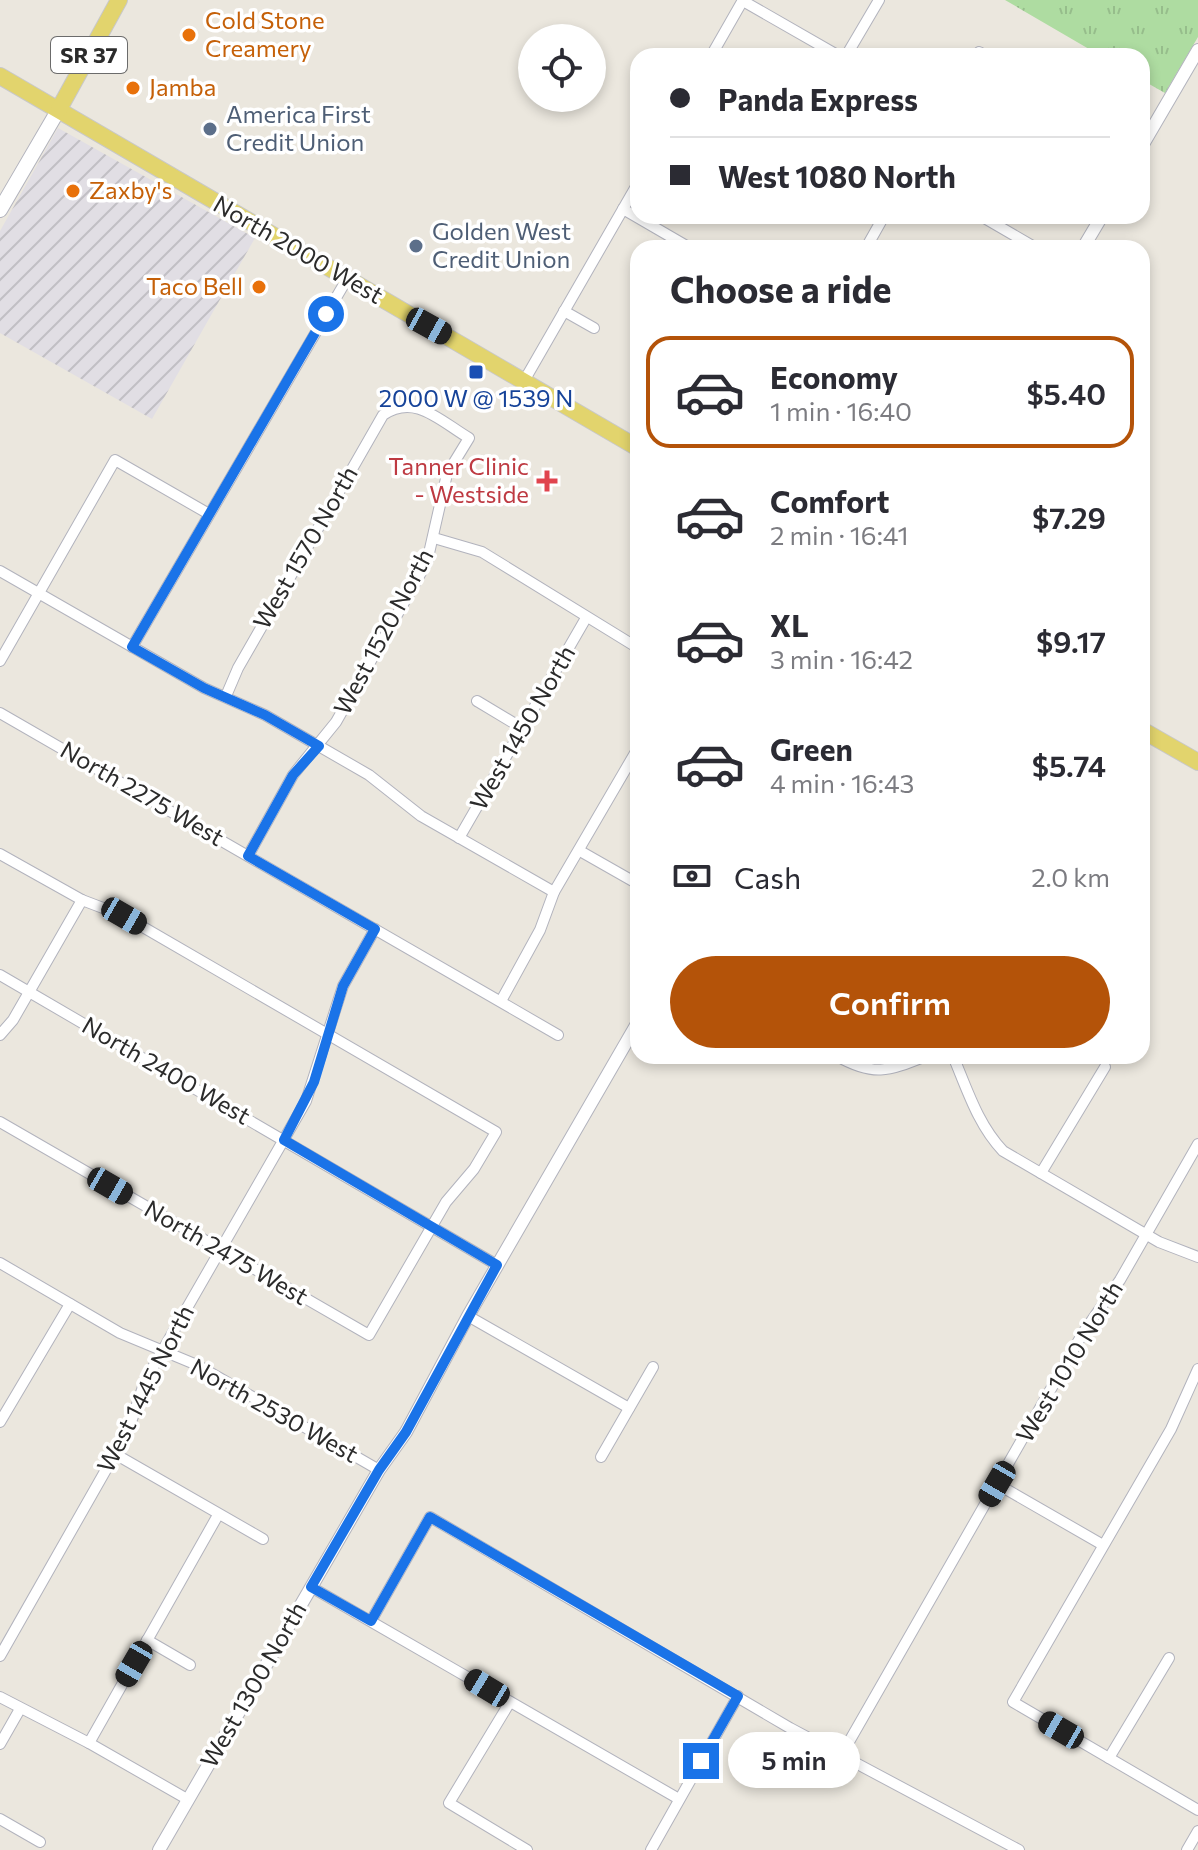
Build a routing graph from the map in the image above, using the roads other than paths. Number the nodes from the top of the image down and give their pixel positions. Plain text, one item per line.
1 (119, 0) edge
2 (743, 0) edge
3 (879, 0) edge
4 (716, 48) edge
5 (825, 48) edge
6 (851, 48) edge
7 (1198, 50) edge
8 (0, 76) edge
9 (59, 109) junction
10 (1150, 132) edge
11 (630, 197) edge
12 (623, 209) junction
13 (0, 210) edge
14 (630, 213) edge
15 (649, 224) edge
16 (995, 224) edge
17 (676, 240) edge
18 (1022, 240) edge
19 (347, 279) junction
20 (564, 311) junction
21 (594, 328) dead end
22 (524, 381) junction
23 (395, 407) joint
24 (630, 443) edge
25 (209, 514) junction
26 (434, 538) junction
27 (0, 571) edge
28 (39, 593) junction
29 (586, 618) junction
30 (630, 643) edge
31 (132, 647) junction
32 (0, 661) edge
33 (226, 696) junction
34 (477, 701) dead end
35 (0, 713) edge
36 (522, 728) junction
37 (1150, 735) edge
38 (319, 746) junction
39 (1198, 762) edge
40 (630, 770) edge
41 (459, 838) junction
42 (580, 851) junction
43 (0, 854) edge
44 (248, 856) junction
45 (630, 879) edge
46 (554, 892) junction
47 (82, 900) junction
48 (375, 929) junction
49 (0, 975) edge
50 (29, 992) junction
51 (501, 1001) junction
52 (327, 1034) junction
53 (0, 1035) edge
54 (558, 1035) dead end
55 (630, 1036) edge
56 (856, 1064) edge
57 (905, 1064) edge
58 (957, 1064) edge
59 (1105, 1067) dead end
60 (0, 1122) edge
61 (284, 1140) junction
62 (1198, 1144) edge
63 (1041, 1173) junction
64 (432, 1227) junction
65 (1147, 1234) junction
66 (221, 1249) junction
67 (1198, 1257) edge
68 (0, 1263) edge
69 (497, 1265) junction
70 (70, 1304) junction
71 (468, 1316) junction
72 (162, 1351) junction
73 (653, 1367) dead end
74 (1198, 1369) edge
75 (1194, 1391) edge
76 (629, 1408) junction
77 (0, 1422) edge
78 (115, 1454) junction
79 (601, 1457) dead end
80 (379, 1470) junction
81 (997, 1484) junction
82 (218, 1515) junction
83 (263, 1539) dead end
84 (1103, 1545) junction
85 (311, 1587) junction
86 (371, 1621) junction
87 (147, 1640) junction
88 (0, 1656) edge
89 (1169, 1658) dead end
90 (190, 1665) dead end
91 (738, 1696) junction
92 (0, 1697) edge
93 (510, 1702) junction
94 (20, 1709) junction
95 (89, 1743) junction
96 (0, 1744) edge
97 (842, 1754) junction
98 (1109, 1758) junction
99 (187, 1799) junction
100 (679, 1799) junction
101 (1198, 1810) edge
102 (0, 1819) edge
103 (1198, 1831) edge
104 (40, 1842) dead end
105 (159, 1850) edge
106 (527, 1850) edge
107 (651, 1850) edge
108 (1019, 1850) edge
109 (1187, 1850) edge

1 - 9 main road, SR 37
2 - 4 street
2 - 5 street
3 - 6 street
7 - 10 street
8 - 9 main road, North 2000 West
9 - 13 main road, SR 37
9 - 19 main road, North 2000 West
11 - 12 street
12 - 14 street
12 - 20 street
15 - 17 street
16 - 18 street
19 - 22 main road, North 2000 West
19 - 25 street
20 - 21 street
20 - 22 street
22 - 24 main road, North 2000 West
23 - 26 street, West 1520 North
23 - 33 street, West 1570 North
25 - 28 street
25 - 31 street
26 - 29 street
26 - 38 street, West 1520 North
27 - 28 street
28 - 31 street
28 - 32 street
29 - 30 street
29 - 36 street, West 1450 North
31 - 33 street
33 - 38 street
34 - 36 street
35 - 44 street, North 2275 West
36 - 41 street, West 1450 North
37 - 39 main road
38 - 41 street
38 - 44 street, West 1520 North
40 - 42 street
41 - 46 street
42 - 45 street
42 - 46 street
43 - 47 street
44 - 48 street, North 2275 West
46 - 51 street
47 - 50 street
47 - 52 street
48 - 51 street, North 2275 West
48 - 52 street, West 1445 North
49 - 50 street, North 2400 West
50 - 53 street
50 - 61 street, North 2400 West
51 - 54 street, North 2275 West
52 - 61 street, West 1445 North
52 - 64 street
55 - 69 street, West 1300 North
56 - 57 street
58 - 63 street
59 - 63 street
60 - 66 street, North 2475 West
61 - 64 street, North 2400 West
61 - 66 street, West 1445 North
62 - 65 street, West 1010 North
63 - 65 street
64 - 66 street, North 2475 West
64 - 69 street, North 2400 West
65 - 67 street
65 - 81 street, West 1010 North
66 - 72 street, West 1445 North
68 - 70 street, North 2530 West
69 - 71 street, West 1300 North
70 - 72 street, North 2530 West
70 - 77 street
71 - 76 street
71 - 80 street, West 1300 North
72 - 78 street, West 1445 North
72 - 80 street, North 2530 West
73 - 76 street
74 - 75 street
75 - 84 street
76 - 79 street
78 - 82 street
78 - 88 street, West 1445 North
80 - 85 street, West 1300 North
81 - 84 street
81 - 97 street, West 1010 North
82 - 83 street
82 - 87 street
84 - 98 street
85 - 86 street
85 - 99 street, West 1300 North
86 - 91 street
86 - 93 street
87 - 90 street
87 - 95 street
89 - 98 street
91 - 97 street
91 - 100 street
92 - 94 street
93 - 100 street
93 - 106 street
94 - 95 street
94 - 96 street
95 - 99 street
97 - 108 street
98 - 101 street
99 - 105 street, West 1300 North
100 - 107 street
102 - 104 street
103 - 109 street

